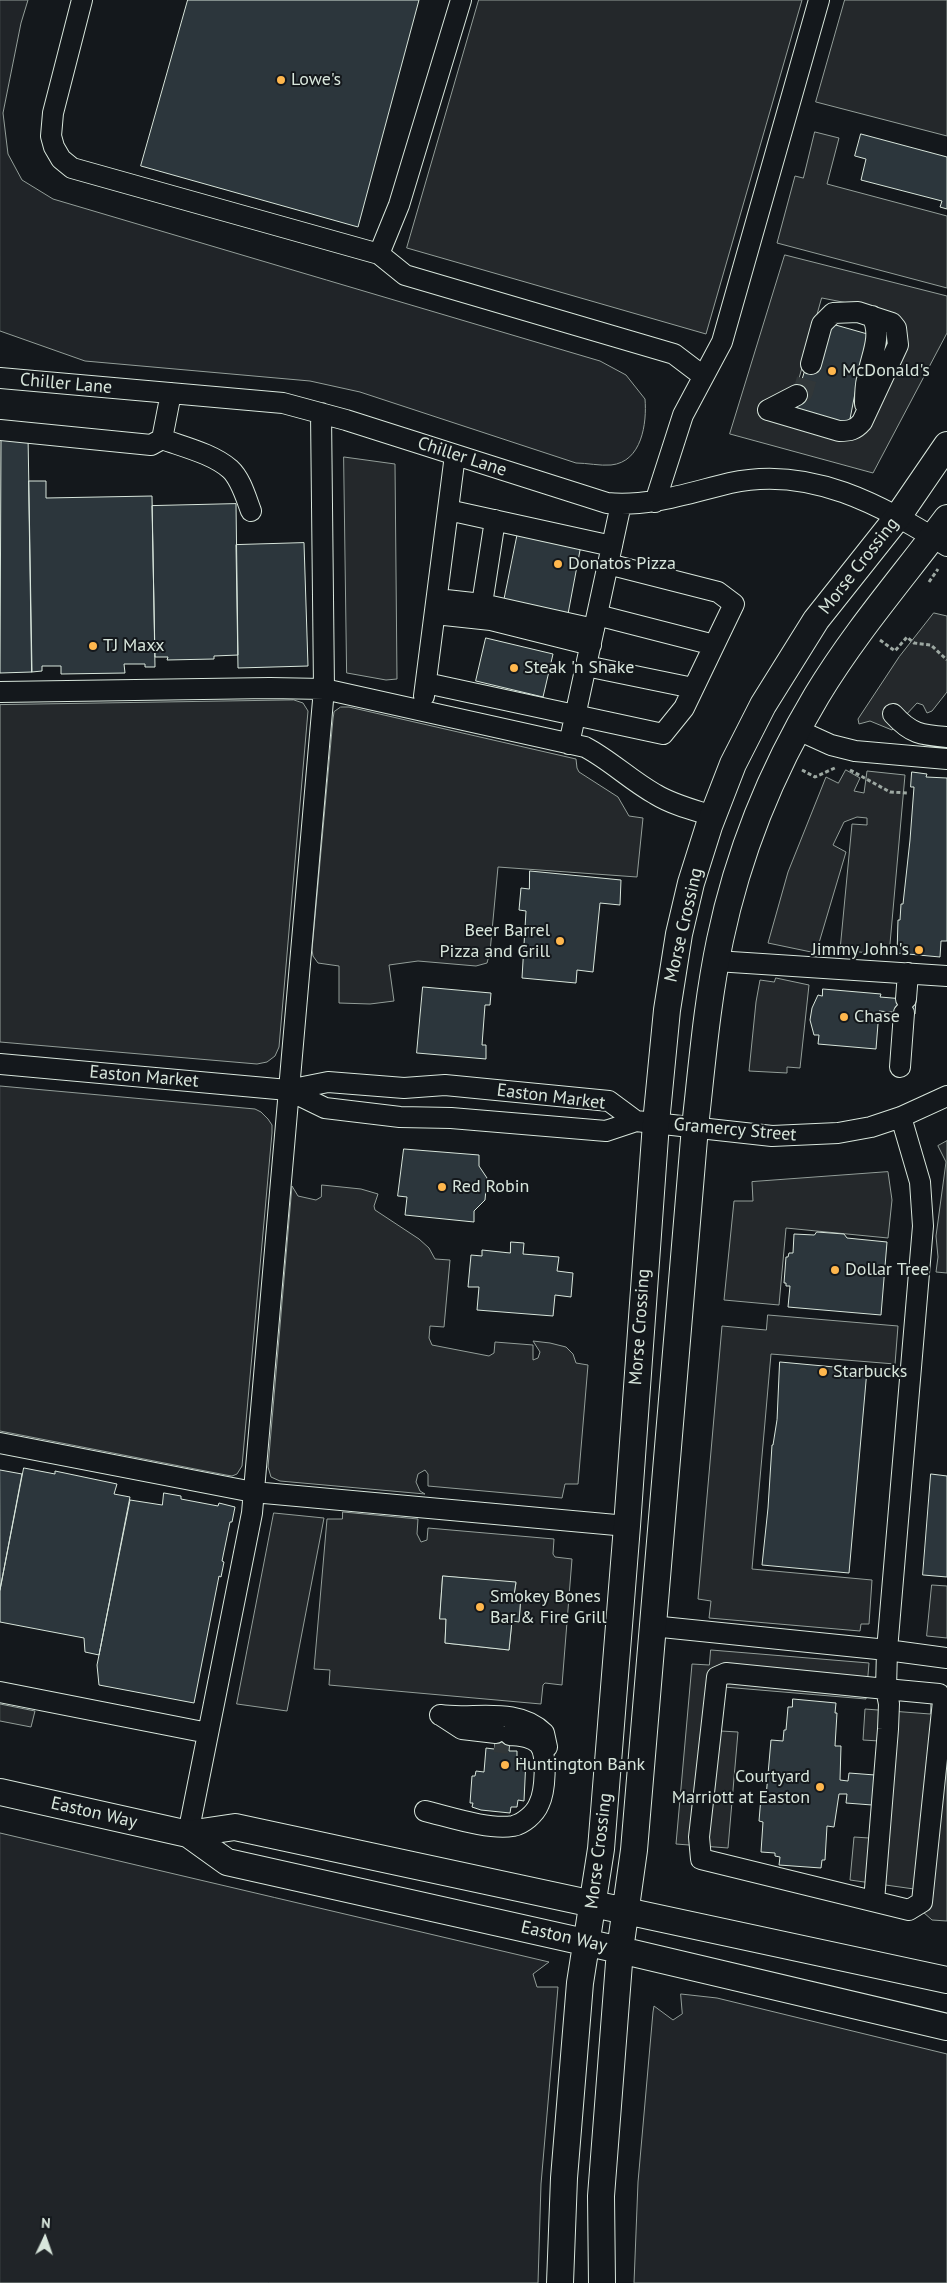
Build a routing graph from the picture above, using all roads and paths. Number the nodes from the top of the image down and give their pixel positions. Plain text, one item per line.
1 (82, 0) edge
2 (461, 0) edge
3 (819, 0) edge
4 (379, 254) junction
5 (812, 364) tunnel mouth
6 (703, 376) junction
7 (0, 378) edge
8 (172, 393) junction
9 (797, 395) tunnel mouth
10 (321, 413) junction
11 (0, 430) edge
12 (162, 439) junction
13 (947, 445) edge
14 (455, 455) junction
15 (655, 502) junction
16 (621, 504) junction
17 (448, 510) junction
18 (251, 511) dead end
19 (495, 520) junction
20 (928, 529) edge
21 (610, 555) junction
22 (938, 569) dead end
23 (929, 582) dead end
24 (482, 604) junction
25 (436, 606) junction
26 (594, 630) junction
27 (880, 640) dead end
28 (714, 645) junction
29 (947, 660) edge
30 (586, 666) junction
31 (426, 683) junction
32 (694, 688) junction
33 (324, 689) junction
34 (0, 692) edge
35 (422, 710) junction
36 (576, 714) junction
37 (893, 714) dead end
38 (798, 730) junction
39 (947, 737) edge
40 (569, 744) junction
41 (947, 758) edge
42 (839, 767) dead end
43 (846, 768) dead end
44 (802, 770) dead end
45 (907, 794) dead end
46 (713, 816) junction
47 (716, 961) junction
48 (908, 973) junction
49 (947, 976) edge
50 (0, 1064) edge
51 (900, 1067) dead end
52 (288, 1090) junction
53 (947, 1096) edge
54 (901, 1117) junction
55 (646, 1122) junction
56 (695, 1127) junction
57 (0, 1443) edge
58 (253, 1492) junction
59 (627, 1526) junction
60 (652, 1626) junction
61 (888, 1650) junction
62 (947, 1658) edge
63 (886, 1689) junction
64 (0, 1692) edge
65 (208, 1733) junction
66 (545, 1764) junction
67 (0, 1792) edge
68 (940, 1794) edge
69 (426, 1810) dead end
70 (188, 1834) junction
71 (874, 1901) junction
72 (593, 1904) junction
73 (626, 1910) junction
74 (587, 1942) junction
75 (620, 1950) junction
76 (947, 1980) edge
77 (947, 2028) edge
78 (560, 2283) edge
79 (602, 2283) edge

1 - 4 street
2 - 4 street
3 - 6 street
4 - 6 street
5 - 9 street
6 - 15 street
7 - 8 street, Chiller Lane
8 - 10 street, Chiller Lane
8 - 12 street
10 - 14 street, Chiller Lane
10 - 33 street
11 - 12 street
12 - 18 street
13 - 20 main road, Morse Crossing
14 - 16 street, Chiller Lane
14 - 17 street
15 - 16 street, Chiller Lane
15 - 20 street, Chiller Lane
16 - 21 street
17 - 19 street
17 - 25 street
19 - 21 street
19 - 24 street
20 - 38 main road, Morse Crossing
20 - 46 main road, Morse Crossing
21 - 26 street
21 - 28 street
22 - 23 path
24 - 25 street
24 - 26 street
25 - 26 street
25 - 31 street
26 - 28 street
26 - 30 street
27 - 29 path
28 - 32 street
30 - 32 street
30 - 36 street
31 - 35 street
31 - 36 street
32 - 36 street
33 - 34 street
33 - 35 street
33 - 52 street
35 - 40 street
36 - 40 street
37 - 39 street
38 - 41 street
38 - 47 main road, Morse Crossing
40 - 46 street
42 - 44 path
43 - 45 path
46 - 55 main road, Morse Crossing
47 - 48 street
47 - 56 main road, Morse Crossing
48 - 49 street
48 - 51 street
50 - 52 street, Easton Market
52 - 55 street, Easton Market
52 - 55 street, Easton Market
52 - 58 street
53 - 54 street, Gramercy Street
54 - 56 street, Gramercy Street
54 - 61 street
55 - 56 street, Gramercy Street
55 - 59 main road, Morse Crossing
56 - 60 main road, Morse Crossing
57 - 58 street
58 - 59 street
58 - 65 street
59 - 72 main road, Morse Crossing
60 - 61 street
60 - 73 main road, Morse Crossing
61 - 62 street
61 - 63 street
63 - 68 street
63 - 71 street
63 - 71 street
64 - 65 street
65 - 70 street
66 - 66 street
66 - 69 street
67 - 70 main road, Easton Way
68 - 71 street
70 - 72 main road, Easton Way
70 - 74 main road, Easton Way
72 - 73 main road, Easton Way
72 - 74 main road, Morse Crossing
73 - 75 main road, Morse Crossing
73 - 76 main road, Easton Way
74 - 75 main road, Easton Way
74 - 78 main road, Morse Crossing
75 - 77 main road, Easton Way
75 - 79 main road, Morse Crossing

